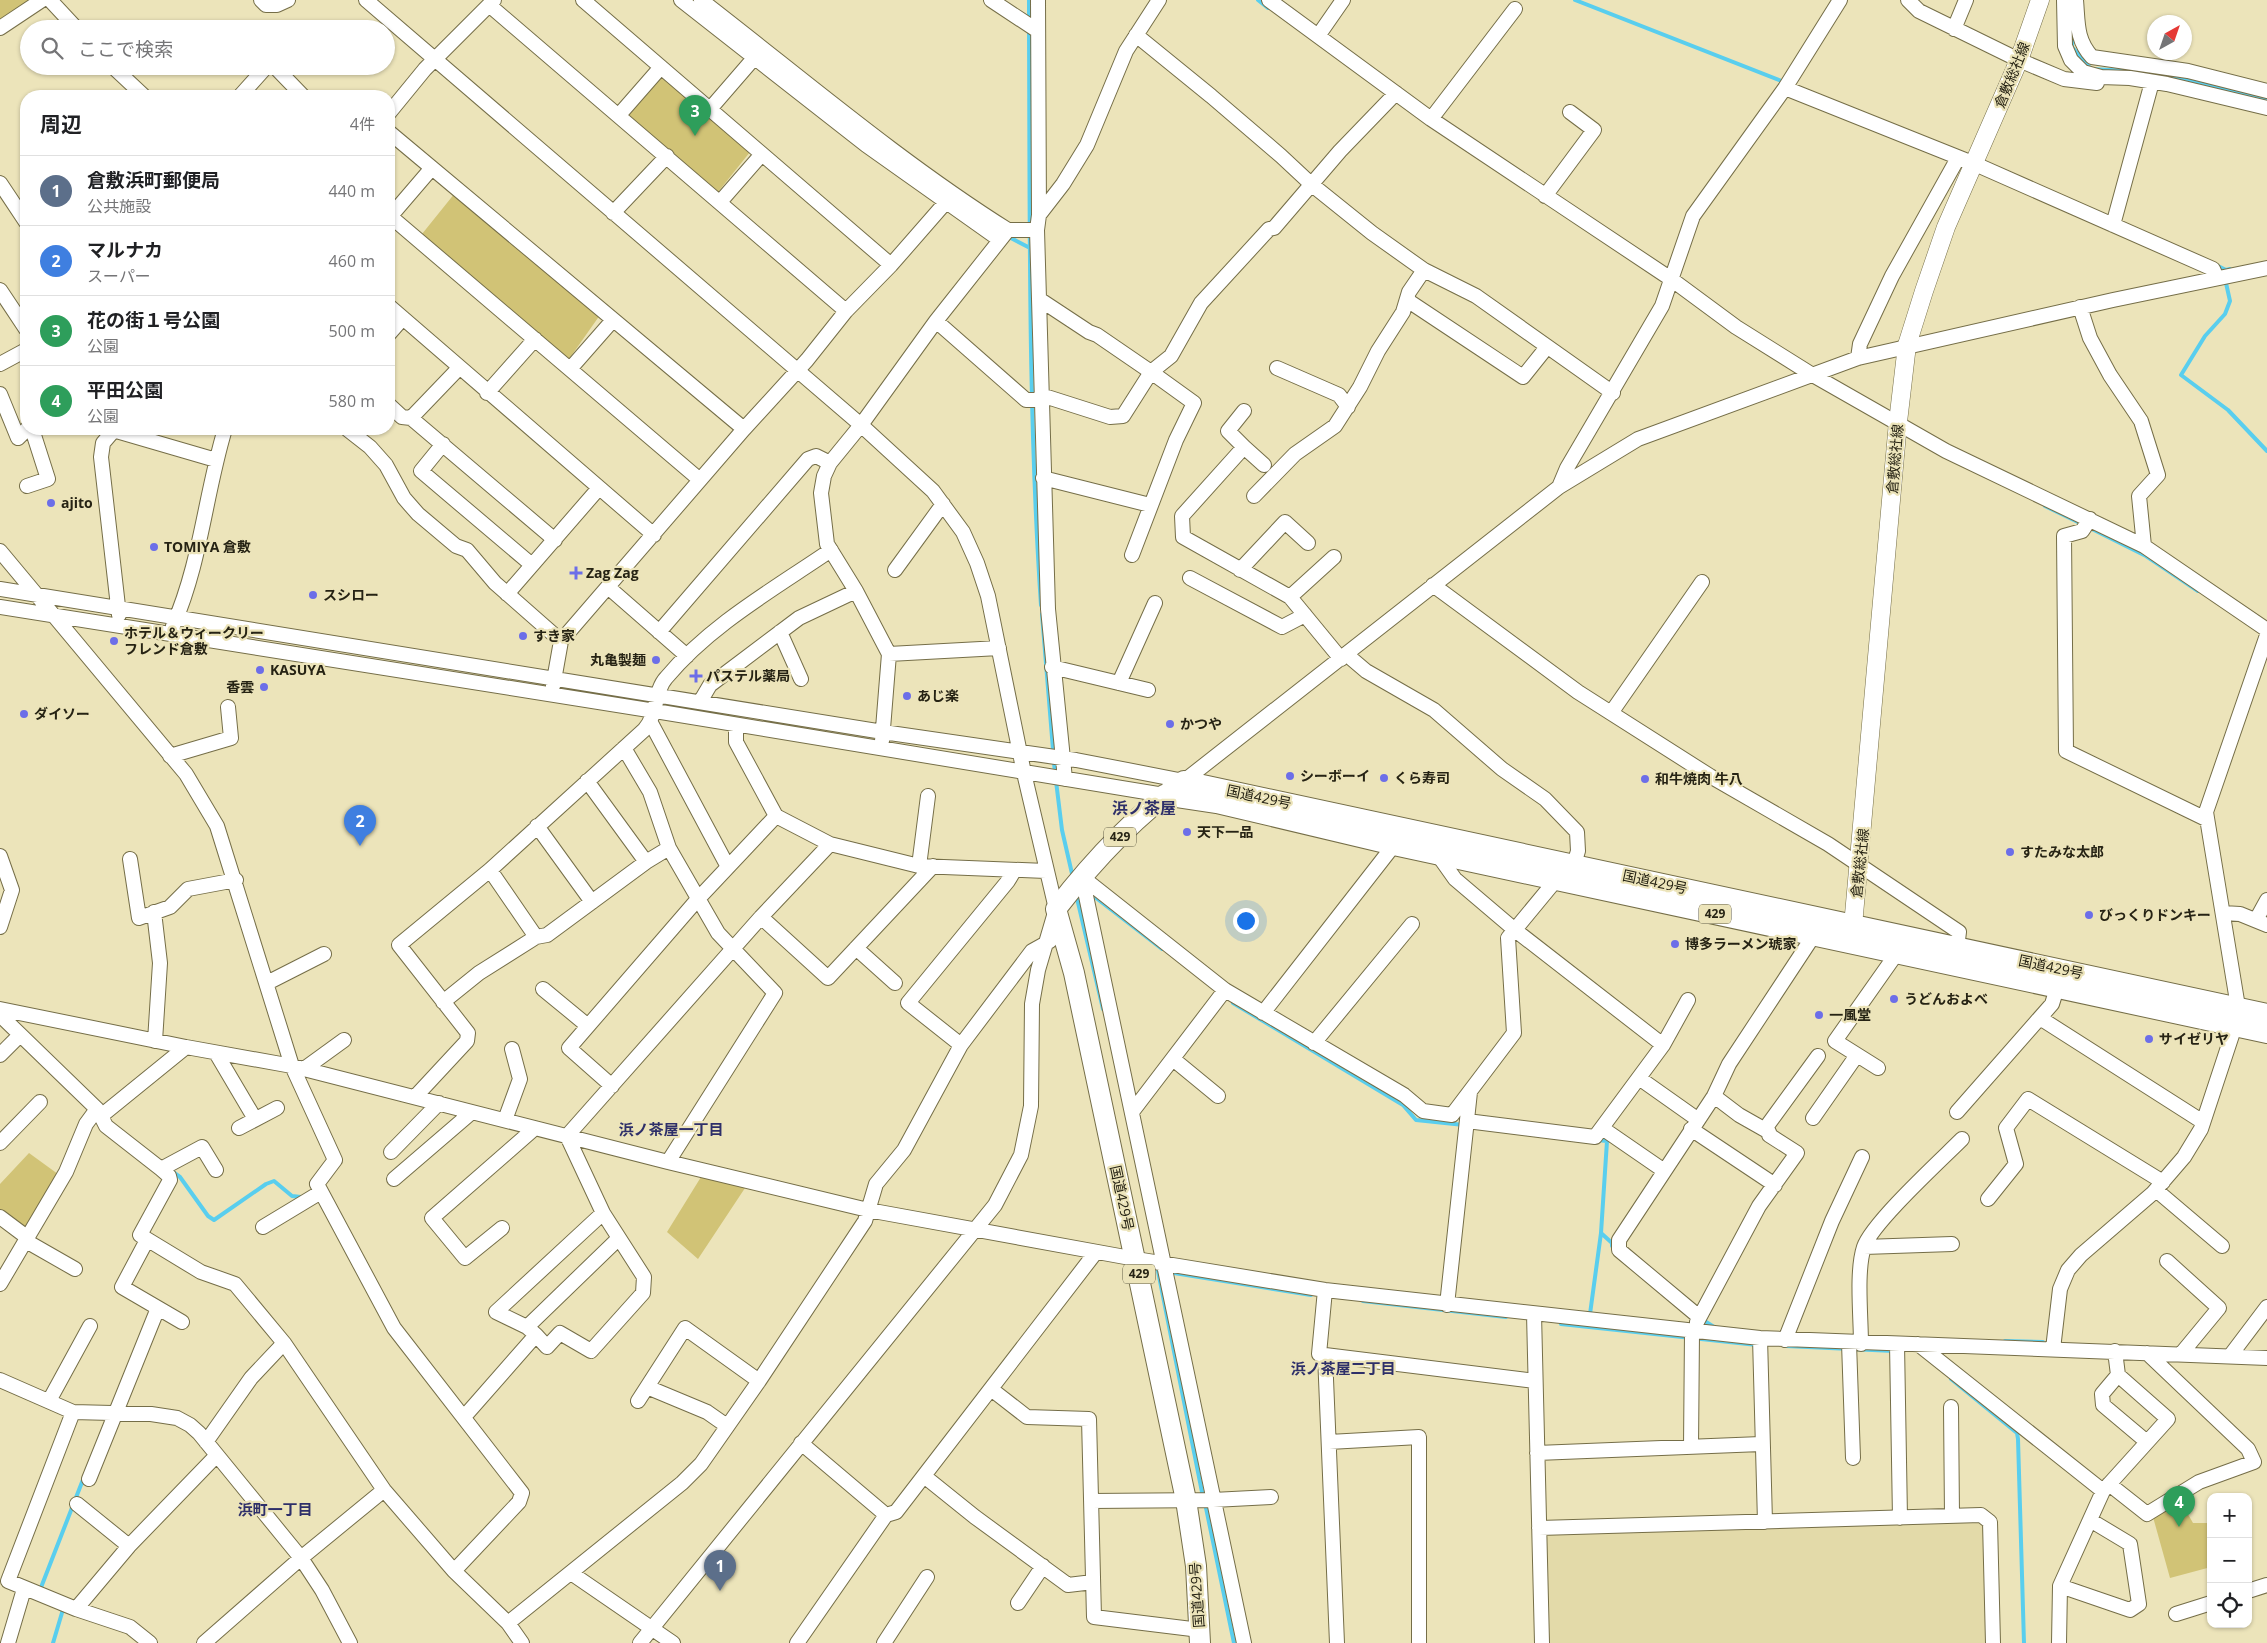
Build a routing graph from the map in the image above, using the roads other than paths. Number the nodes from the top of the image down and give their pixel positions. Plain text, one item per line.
1 (42, 0) edge
2 (50, 0) edge
3 (261, 0) edge
4 (288, 0) edge
5 (366, 0) edge
6 (583, 0) edge
7 (681, 0) edge
8 (701, 0) edge
9 (992, 0) edge
10 (1038, 0) edge
11 (1159, 0) edge
12 (1269, 0) edge
13 (1344, 0) edge
14 (1840, 0) edge
15 (1908, 0) edge
16 (1966, 0) edge
17 (2040, 0) edge
18 (2064, 0) edge
19 (2076, 0) edge
20 (491, 3) edge
21 (1515, 9) dead end
22 (69, 20) edge
23 (389, 20) edge
24 (395, 25) edge
25 (1033, 27) junction
26 (0, 28) edge
27 (1954, 29) junction
28 (1136, 35) junction
29 (1318, 36) junction
30 (755, 57) junction
31 (434, 59) junction
32 (2019, 60) junction
33 (661, 67) junction
34 (122, 75) edge
35 (259, 75) edge
36 (283, 75) edge
37 (2130, 78) junction
38 (2152, 82) junction
39 (1785, 88) junction
40 (138, 90) edge
41 (245, 90) edge
42 (297, 90) edge
43 (2267, 92) edge
44 (1396, 93) junction
45 (395, 105) edge
46 (2267, 108) edge
47 (710, 109) junction
48 (1570, 112) dead end
49 (619, 116) junction
50 (1431, 119) junction
51 (395, 137) edge
52 (762, 154) junction
53 (667, 156) junction
54 (1958, 158) junction
55 (1975, 164) junction
56 (431, 169) junction
57 (0, 183) edge
58 (1311, 184) junction
59 (1545, 196) junction
60 (720, 202) junction
61 (946, 202) junction
62 (395, 211) edge
63 (20, 213) edge
64 (613, 213) junction
65 (1039, 214) junction
66 (395, 221) edge
67 (2115, 221) junction
68 (1032, 230) junction
69 (1004, 235) junction
70 (891, 265) junction
71 (2267, 268) edge
72 (1424, 270) junction
73 (2217, 278) junction
74 (1671, 279) junction
75 (0, 290) edge
76 (1038, 299) junction
77 (1407, 300) junction
78 (2080, 307) junction
79 (395, 311) edge
80 (846, 311) junction
81 (403, 318) junction
82 (20, 320) edge
83 (613, 320) junction
84 (936, 321) junction
85 (395, 327) edge
86 (535, 339) junction
87 (1907, 345) junction
88 (1546, 347) junction
89 (20, 353) edge
90 (1858, 358) junction
91 (0, 364) edge
92 (459, 368) junction
93 (1277, 368) dead end
94 (570, 369) junction
95 (796, 371) junction
96 (1151, 372) junction
97 (1807, 376) junction
98 (488, 393) junction
99 (1613, 393) junction
100 (0, 394) edge
101 (1036, 399) junction
102 (1348, 407) junction
103 (395, 411) edge
104 (1244, 412) dead end
105 (412, 418) junction
106 (1898, 422) junction
107 (861, 425) junction
108 (744, 429) junction
109 (21, 435) edge
110 (34, 435) edge
111 (110, 435) edge
112 (131, 435) edge
113 (223, 435) edge
114 (355, 435) edge
115 (442, 444) junction
116 (1244, 447) junction
117 (216, 460) junction
118 (830, 463) junction
119 (1264, 465) dead end
120 (1043, 478) junction
121 (700, 480) junction
122 (27, 486) dead end
123 (1558, 487) junction
124 (599, 488) junction
125 (1254, 496) dead end
126 (944, 504) junction
127 (1150, 505) junction
128 (2088, 523) junction
129 (654, 535) junction
130 (555, 540) junction
131 (1308, 543) dead end
132 (2144, 546) junction
133 (831, 550) junction
134 (0, 551) edge
135 (1132, 555) dead end
136 (1334, 557) dead end
137 (532, 565) junction
138 (895, 570) dead end
139 (1240, 570) junction
140 (1190, 578) dead end
141 (1702, 582) dead end
142 (1433, 585) junction
143 (608, 588) junction
144 (0, 589) edge
145 (856, 591) junction
146 (507, 594) junction
147 (37, 596) junction
148 (1290, 596) junction
149 (1156, 603) dead end
150 (0, 607) edge
151 (119, 608) junction
152 (1305, 615) junction
153 (54, 616) junction
154 (177, 617) junction
155 (120, 626) junction
156 (659, 632) junction
157 (780, 632) junction
158 (170, 634) junction
159 (2266, 636) edge
160 (561, 641) junction
161 (999, 648) junction
162 (889, 654) junction
163 (687, 656) junction
164 (1343, 656) junction
165 (1052, 667) junction
166 (554, 679) junction
167 (801, 679) dead end
168 (1119, 683) junction
169 (1148, 690) dead end
170 (552, 694) junction
171 (659, 696) junction
172 (700, 702) junction
173 (228, 707) dead end
174 (1611, 713) junction
175 (653, 717) junction
176 (736, 725) junction
177 (883, 732) junction
178 (624, 748) junction
179 (881, 748) junction
180 (1020, 753) junction
181 (170, 756) junction
182 (1057, 757) junction
183 (1024, 773) junction
184 (1059, 778) junction
185 (587, 781) junction
186 (1184, 781) junction
187 (1164, 795) junction
188 (928, 796) dead end
189 (776, 816) junction
190 (2206, 819) junction
191 (538, 826) junction
192 (830, 844) junction
193 (1394, 846) junction
194 (669, 848) junction
195 (1438, 855) junction
196 (0, 856) edge
197 (130, 859) dead end
198 (646, 862) junction
199 (1574, 864) junction
200 (919, 866) junction
201 (933, 866) junction
202 (1860, 866) junction
203 (728, 867) junction
204 (490, 870) junction
205 (1014, 871) junction
206 (1046, 871) junction
207 (3, 876) edge
208 (236, 880) junction
209 (1556, 880) junction
210 (1077, 883) junction
211 (697, 900) junction
212 (2267, 900) edge
213 (592, 902) junction
214 (1056, 909) junction
215 (154, 912) junction
216 (2223, 913) junction
217 (761, 917) junction
218 (2262, 922) edge
219 (1412, 924) dead end
220 (0, 927) edge
221 (1515, 930) junction
222 (1852, 934) junction
223 (1814, 935) junction
224 (536, 937) junction
225 (1055, 943) junction
226 (733, 948) junction
227 (856, 948) junction
228 (1897, 953) junction
229 (324, 954) dead end
230 (1955, 957) junction
231 (267, 983) junction
232 (896, 983) dead end
233 (2057, 988) junction
234 (543, 989) dead end
235 (1223, 993) junction
236 (1688, 1000) dead end
237 (443, 1002) junction
238 (0, 1010) edge
239 (1263, 1013) junction
240 (0, 1014) edge
241 (2267, 1014) edge
242 (2236, 1017) junction
243 (2040, 1018) junction
244 (588, 1026) junction
245 (2267, 1033) edge
246 (18, 1037) junction
247 (344, 1040) dead end
248 (155, 1041) junction
249 (1314, 1043) junction
250 (961, 1045) junction
251 (1663, 1045) junction
252 (186, 1047) junction
253 (512, 1049) dead end
254 (216, 1053) junction
255 (0, 1054) edge
256 (1857, 1055) junction
257 (1818, 1056) dead end
258 (1173, 1059) junction
259 (298, 1067) junction
260 (1878, 1068) dead end
261 (1639, 1078) junction
262 (612, 1086) junction
263 (1470, 1091) junction
264 (1218, 1096) dead end
265 (1714, 1096) junction
266 (415, 1097) junction
267 (40, 1102) dead end
268 (439, 1103) junction
269 (277, 1108) dead end
270 (99, 1112) junction
271 (472, 1112) junction
272 (1132, 1112) junction
273 (1957, 1112) dead end
274 (1813, 1118) dead end
275 (255, 1119) junction
276 (505, 1120) junction
277 (2203, 1122) junction
278 (1467, 1124) junction
279 (1694, 1124) junction
280 (239, 1128) dead end
281 (535, 1128) junction
282 (1602, 1128) junction
283 (1768, 1132) junction
284 (567, 1136) junction
285 (1962, 1139) dead end
286 (0, 1143) edge
287 (391, 1152) dead end
288 (1862, 1157) dead end
289 (668, 1162) junction
290 (165, 1167) junction
291 (216, 1170) dead end
292 (1663, 1170) junction
293 (394, 1179) dead end
294 (1775, 1185) junction
295 (2160, 1186) junction
296 (321, 1192) junction
297 (1988, 1199) dead end
298 (868, 1210) junction
299 (603, 1213) junction
300 (0, 1217) edge
301 (262, 1227) dead end
302 (502, 1228) dead end
303 (974, 1230) junction
304 (143, 1237) junction
305 (619, 1238) junction
306 (27, 1239) junction
307 (1952, 1244) dead end
308 (2222, 1246) dead end
309 (1864, 1247) junction
310 (1096, 1252) junction
311 (2167, 1261) dead end
312 (1153, 1262) junction
313 (75, 1268) dead end
314 (1, 1281) edge
315 (112, 1290) dead end
316 (1326, 1290) junction
317 (1447, 1305) junction
318 (2267, 1307) edge
319 (158, 1308) junction
320 (1534, 1314) junction
321 (1698, 1316) junction
322 (182, 1322) dead end
323 (90, 1326) dead end
324 (532, 1331) junction
325 (1692, 1335) junction
326 (1785, 1340) junction
327 (284, 1343) junction
328 (1760, 1343) junction
329 (1855, 1343) junction
330 (1918, 1344) junction
331 (1897, 1348) junction
332 (2053, 1349) junction
333 (2115, 1351) junction
334 (2147, 1353) junction
335 (2181, 1354) junction
336 (1325, 1355) junction
337 (2230, 1356) junction
338 (2267, 1357) edge
339 (2118, 1375) junction
340 (0, 1380) edge
341 (759, 1381) junction
342 (1536, 1381) junction
343 (647, 1387) junction
344 (991, 1389) junction
345 (49, 1401) junction
346 (638, 1401) dead end
347 (1951, 1407) dead end
348 (74, 1412) junction
349 (112, 1414) junction
350 (464, 1417) junction
351 (728, 1426) junction
352 (206, 1442) junction
353 (1329, 1442) junction
354 (2147, 1442) junction
355 (801, 1443) junction
356 (1761, 1444) junction
357 (1691, 1447) junction
358 (1537, 1453) junction
359 (217, 1455) junction
360 (1853, 1458) dead end
361 (924, 1476) junction
362 (89, 1478) dead end
363 (2106, 1488) junction
364 (384, 1490) junction
365 (1270, 1497) dead end
366 (1202, 1500) junction
367 (1091, 1501) junction
368 (77, 1504) dead end
369 (886, 1515) junction
370 (1952, 1516) junction
371 (1900, 1518) junction
372 (2090, 1520) junction
373 (1765, 1522) junction
374 (1539, 1528) junction
375 (129, 1546) junction
376 (300, 1558) junction
377 (1043, 1566) junction
378 (454, 1571) junction
379 (571, 1573) junction
380 (927, 1577) dead end
381 (1093, 1582) junction
382 (2060, 1586) junction
383 (2267, 1586) edge
384 (24, 1589) junction
385 (2252, 1590) edge
386 (1018, 1602) dead end
387 (2207, 1604) edge
388 (68, 1606) junction
389 (2176, 1614) dead end
390 (508, 1623) junction
391 (652, 1629) junction
392 (1200, 1636) edge
393 (8, 1643) edge
394 (150, 1643) edge
395 (204, 1643) edge
396 (350, 1643) edge
397 (522, 1643) edge
398 (640, 1643) edge
399 (673, 1643) edge
400 (797, 1643) edge
401 (884, 1643) edge
402 (1244, 1643) edge
403 (1337, 1643) edge
404 (1419, 1643) edge
405 (1542, 1643) edge
406 (1993, 1643) edge
407 (2059, 1643) edge

1 - 26 street
2 - 22 street
3 - 4 street
5 - 23 street
6 - 33 street
7 - 30 street
8 - 69 street
9 - 25 street
10 - 25 street
11 - 28 street
12 - 29 street
13 - 29 street
14 - 39 street
15 - 27 street
16 - 27 street
17 - 32 main road, 倉敷総社線
18 - 37 street
19 - 43 street
20 - 31 street
20 - 49 street
21 - 50 street
24 - 31 street
25 - 65 street
27 - 32 street
28 - 58 street
28 - 65 street
29 - 44 street
30 - 47 street
30 - 61 street
31 - 45 street
31 - 64 street
32 - 37 street
32 - 55 main road, 倉敷総社線
33 - 47 street
33 - 49 street
34 - 40 street
35 - 41 street
36 - 42 street
37 - 38 street
38 - 46 street
38 - 67 street
39 - 54 street
39 - 74 street
44 - 50 street
44 - 58 street
47 - 52 street
48 - 59 street
49 - 53 street
50 - 59 street
51 - 56 street
52 - 60 street
52 - 70 street
53 - 60 street
53 - 64 street
54 - 55 street
54 - 90 street
55 - 67 street
55 - 87 main road, 倉敷総社線
56 - 62 street
56 - 83 street
57 - 63 street
58 - 72 street
58 - 96 street
59 - 74 street
60 - 80 street
61 - 69 street
61 - 70 street
64 - 95 street
65 - 68 street
66 - 86 street
67 - 73 street
68 - 69 street
68 - 76 street
69 - 84 street
70 - 80 street
71 - 73 street
72 - 77 street
72 - 88 street
73 - 78 street
74 - 97 street
74 - 99 street
75 - 82 street
76 - 96 street
76 - 101 street
77 - 88 street
77 - 102 street
78 - 87 street
78 - 132 street
79 - 81 street
80 - 95 street
81 - 85 street
81 - 92 street
83 - 94 street
83 - 108 street
84 - 101 street
84 - 107 street
86 - 94 street
86 - 98 street
87 - 90 street
87 - 106 main road, 倉敷総社線
88 - 99 street
89 - 91 street
90 - 97 street
92 - 98 street
92 - 105 street
93 - 102 street
94 - 121 street
95 - 107 street
95 - 108 street
96 - 101 street
96 - 127 street
97 - 106 street
97 - 123 street
98 - 124 street
99 - 123 street
100 - 109 street
101 - 120 street
102 - 125 street
103 - 105 street
104 - 116 street
105 - 115 street
106 - 128 street
106 - 202 main road, 倉敷総社線
107 - 118 street
107 - 126 street
108 - 121 street
110 - 122 street
111 - 151 street
112 - 117 street
113 - 117 street
114 - 146 street
115 - 130 street
115 - 137 street
116 - 119 street
116 - 139 street
117 - 154 street
118 - 133 street
118 - 156 street
120 - 127 street
120 - 165 street
121 - 129 street
123 - 142 street
124 - 129 street
124 - 130 street
126 - 138 street
126 - 161 street
127 - 135 street
128 - 132 street
128 - 190 street
129 - 143 street
130 - 137 street
131 - 139 street
132 - 159 street
133 - 145 street
133 - 163 street
134 - 147 street
136 - 148 street
137 - 146 street
139 - 148 street
140 - 152 street
141 - 174 street
142 - 164 street
142 - 174 street
143 - 156 street
143 - 160 street
144 - 147 street
145 - 157 street
145 - 162 street
146 - 160 street
147 - 151 street
147 - 153 street
148 - 152 street
149 - 168 street
150 - 153 street
151 - 154 street
151 - 155 street
152 - 164 street
153 - 155 street
153 - 181 street
154 - 158 street
154 - 166 street
155 - 158 street
156 - 163 street
157 - 167 street
157 - 172 street
158 - 170 street
159 - 190 street
160 - 166 street
161 - 162 street
161 - 180 street
162 - 177 street
163 - 171 street
164 - 186 street
164 - 199 street
165 - 168 street
165 - 182 street
166 - 170 street
166 - 171 street
168 - 169 street
170 - 175 street
171 - 172 street
171 - 175 street
172 - 177 street
173 - 181 street
174 - 202 street
175 - 176 street
175 - 178 street
175 - 203 street
176 - 179 street
176 - 189 street
177 - 179 street
177 - 180 street
178 - 185 street
178 - 194 street
179 - 183 street
180 - 182 street
180 - 183 street
181 - 208 street
182 - 184 street
182 - 186 street
183 - 184 street
183 - 206 street
184 - 187 street
185 - 191 street
185 - 198 street
186 - 187 highway, 429
186 - 199 highway, 国道429号 / 429
187 - 193 highway, 国道429号 / 429
187 - 210 highway, 429
188 - 200 street
189 - 192 street
189 - 203 street
190 - 216 street
191 - 204 street
191 - 213 street
192 - 200 street
192 - 217 street
193 - 195 highway, 国道429号 / 429
193 - 239 street
194 - 198 street
194 - 211 street
195 - 209 highway, 国道429号 / 429
195 - 221 street
196 - 207 street
197 - 215 street
198 - 213 street
199 - 209 street
199 - 222 highway, 国道429号 / 429
200 - 201 street
201 - 205 street
201 - 227 street
202 - 222 main road, 倉敷総社線
202 - 230 street
203 - 211 street
204 - 224 street
204 - 237 street
205 - 206 street
205 - 250 street
206 - 214 street
207 - 220 street
208 - 215 street
208 - 231 street
209 - 221 street
209 - 223 highway, 国道429号 / 429
210 - 214 highway, 429
210 - 235 street
210 - 272 street
211 - 226 street
211 - 244 street
212 - 218 street
213 - 224 street
214 - 225 highway, 国道429号 / 429
215 - 248 street
216 - 218 street
216 - 242 street
217 - 226 street
217 - 227 street
219 - 249 street
221 - 251 street
221 - 263 street
222 - 223 highway, 国道429号 / 429
222 - 228 highway, 国道429号 / 429
222 - 230 highway, 国道429号 / 429
223 - 265 street
224 - 237 street
225 - 250 street
225 - 303 street
225 - 312 highway, 国道429号 / 429
226 - 262 street
226 - 289 street
227 - 232 street
228 - 230 highway, 国道429号 / 429
228 - 256 street
229 - 231 street
230 - 233 highway, 国道429号 / 429
230 - 242 highway, 国道429号 / 429
231 - 259 street
233 - 242 highway, 国道429号 / 429
233 - 243 street
234 - 244 street
235 - 239 street
235 - 258 street
236 - 251 street
237 - 266 street
238 - 248 street
239 - 249 street
240 - 246 street
241 - 242 highway, 国道429号 / 429
242 - 245 highway, 国道429号 / 429
242 - 277 street
243 - 273 street
243 - 277 street
244 - 262 street
246 - 255 street
246 - 270 street
247 - 259 street
248 - 252 street
249 - 263 street
250 - 298 street
251 - 261 street
252 - 254 street
252 - 270 street
253 - 276 street
254 - 259 street
254 - 275 street
256 - 260 street
256 - 274 street
257 - 283 street
258 - 264 street
258 - 272 street
259 - 266 street
259 - 296 street
261 - 279 street
261 - 282 street
262 - 284 street
263 - 278 street
265 - 279 street
265 - 283 street
266 - 268 street
267 - 286 street
268 - 271 street
268 - 287 street
269 - 275 street
270 - 290 street
270 - 306 street
271 - 276 street
271 - 293 street
272 - 312 street
275 - 280 street
276 - 281 street
277 - 295 street
278 - 282 street
278 - 317 street
279 - 292 street
279 - 294 street
281 - 284 street
281 - 302 street
282 - 292 street
283 - 294 street
284 - 289 street
284 - 299 street
285 - 309 street
288 - 326 street
289 - 298 street
290 - 291 street
290 - 304 street
292 - 321 street
294 - 321 street
295 - 297 street
295 - 308 street
295 - 332 street
296 - 301 street
296 - 350 street
298 - 303 street
298 - 341 street
299 - 305 street
299 - 324 street
300 - 306 street
303 - 310 street
303 - 355 street
304 - 315 street
304 - 319 street
304 - 327 street
305 - 324 street
305 - 324 street
306 - 313 street
306 - 314 street
307 - 309 street
309 - 329 street
310 - 312 street
310 - 344 street
311 - 335 street
312 - 316 street
312 - 366 highway, 国道429号 / 429
312 - 366 street
316 - 317 street
316 - 336 street
317 - 320 street
318 - 337 street
319 - 322 street
319 - 349 street
320 - 325 street
320 - 342 street
321 - 325 street
323 - 345 street
324 - 350 street
325 - 328 street
325 - 357 street
326 - 328 street
326 - 329 street
327 - 352 street
327 - 364 street
328 - 356 street
329 - 331 street
329 - 360 street
330 - 331 street
330 - 332 street
330 - 363 street
331 - 371 street
332 - 333 street
333 - 334 street
333 - 339 street
334 - 335 street
334 - 363 street
335 - 337 street
336 - 342 street
336 - 353 street
337 - 338 street
339 - 354 street
339 - 354 street
340 - 345 street
341 - 343 street
341 - 351 street
342 - 358 street
343 - 346 street
343 - 351 street
344 - 361 street
344 - 367 street
345 - 348 street
347 - 370 street
348 - 349 street
348 - 384 street
349 - 352 street
349 - 362 street
350 - 378 street
351 - 379 street
352 - 359 street
353 - 403 street
353 - 404 street
354 - 363 street
355 - 369 street
355 - 391 street
356 - 357 street
356 - 373 street
357 - 358 street
358 - 374 street
359 - 375 street
359 - 376 street
361 - 369 street
361 - 377 street
363 - 372 street
364 - 376 street
364 - 378 street
365 - 366 street
366 - 367 street
366 - 392 highway, 国道429号 / 429
366 - 402 street
367 - 381 street
368 - 375 street
369 - 400 street
370 - 371 street
370 - 406 street
371 - 373 street
372 - 382 street
372 - 382 street
373 - 374 street
374 - 405 street
375 - 388 street
376 - 395 street
376 - 396 street
377 - 381 street
377 - 386 street
378 - 390 street
379 - 390 street
379 - 391 street
380 - 401 street
381 - 392 street
382 - 407 street
383 - 385 street
384 - 388 street
384 - 393 street
387 - 389 street
388 - 394 street
390 - 397 street
391 - 398 street
391 - 399 street

